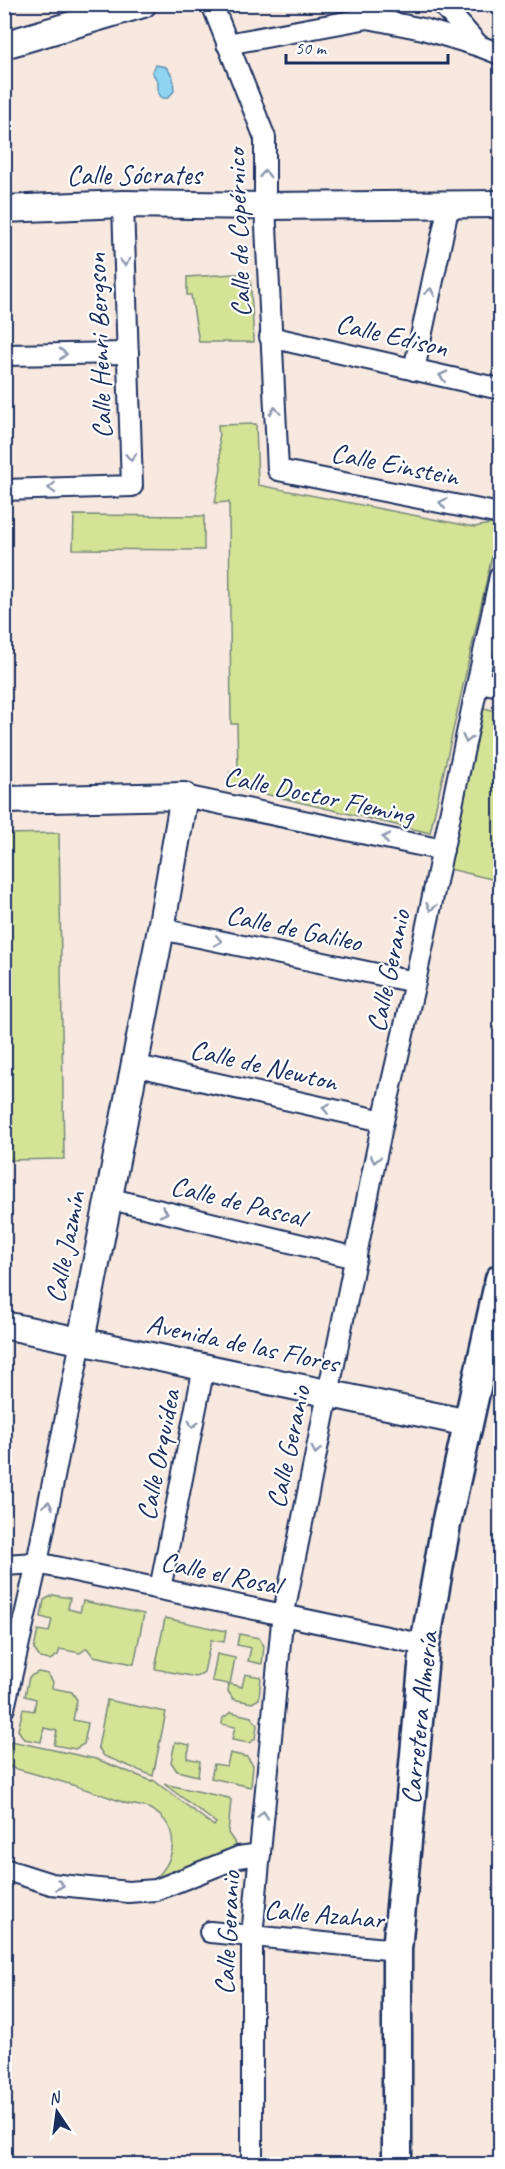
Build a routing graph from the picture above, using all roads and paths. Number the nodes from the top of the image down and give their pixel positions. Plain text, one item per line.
1 (143, 4) edge
2 (212, 4) edge
3 (442, 4) edge
4 (227, 44) junction
5 (4, 45) edge
6 (479, 46) junction
7 (501, 54) edge
8 (123, 204) junction
9 (449, 204) junction
10 (501, 204) edge
11 (265, 206) junction
12 (4, 209) edge
13 (270, 337) junction
14 (128, 353) junction
15 (4, 355) edge
16 (414, 369) junction
17 (501, 389) edge
18 (278, 470) joint
19 (4, 490) edge
20 (501, 514) edge
21 (501, 576) edge
22 (479, 682) junction
23 (501, 686) edge
24 (184, 796) junction
25 (4, 800) edge
26 (443, 850) junction
27 (161, 928) junction
28 (416, 982) junction
29 (133, 1065) junction
30 (383, 1121) junction
31 (107, 1198) junction
32 (356, 1258) junction
33 (501, 1279) edge
34 (4, 1325) edge
35 (81, 1341) junction
36 (204, 1366) junction
37 (327, 1392) junction
38 (468, 1423) junction
39 (36, 1563) junction
40 (4, 1565) edge
41 (160, 1589) junction
42 (283, 1615) junction
43 (425, 1645) junction
44 (4, 1708) edge
45 (260, 1854) junction
46 (4, 1869) edge
47 (210, 1932) dead end
48 (252, 1936) junction
49 (397, 1950) junction
50 (252, 2164) edge
51 (397, 2164) edge

1 - 5 street
2 - 4 street, Calle de Copérnico
3 - 6 street
4 - 6 street
11 -> 4 street, Calle de Copérnico
6 - 7 street
8 - 11 street, Calle Sócrates
8 - 12 street, Calle Sócrates
8 -> 14 street, Calle Henri Bergson
9 - 10 street, Calle Sócrates
9 - 11 street, Calle Sócrates
16 -> 9 street
11 - 13 street, Calle de Copérnico
13 - 16 street, Calle Edison
18 -> 13 street, Calle de Copérnico
15 -> 14 street
14 -> 19 street, Calle Henri Bergson
17 -> 16 street, Calle Edison
20 -> 18 street, Calle Einstein
21 - 22 street, Calle Geranio
22 - 23 street
22 -> 26 street, Calle Geranio
24 - 25 street
26 -> 24 street, Calle Doctor Fleming
24 - 27 street, Calle Jazmín
26 -> 28 street, Calle Geranio
27 -> 28 street, Calle de Galileo
27 - 29 street, Calle Jazmín
28 - 30 street, Calle Geranio
30 -> 29 street, Calle de Newton
29 - 31 street, Calle Jazmín
30 -> 32 street, Calle Geranio
31 -> 32 street, Calle de Pascal
31 - 35 street, Calle Jazmín
32 - 37 street, Calle Geranio
33 - 38 main road, Carretera Almería
34 - 35 street, Avenida de las Flores
35 - 36 street, Avenida de las Flores
39 -> 35 street, Calle Jazmín
36 - 37 street, Avenida de las Flores
36 -> 41 street, Calle Orquídea
37 - 38 street, Avenida de las Flores
37 -> 42 street, Calle Geranio
38 - 43 main road, Carretera Almería
39 - 40 street, Calle el Rosal
39 - 41 street, Calle el Rosal
39 - 44 street, Calle Jazmín
41 - 42 street, Calle el Rosal
42 - 43 street, Calle el Rosal
45 -> 42 street, Calle Geranio
43 - 49 main road, Carretera Almería
46 -> 45 street
45 - 48 street, Calle Geranio
47 - 48 street, Calle Azahar
48 - 49 street, Calle Azahar
48 - 50 street, Calle Geranio
49 - 51 main road, Carretera Almería

